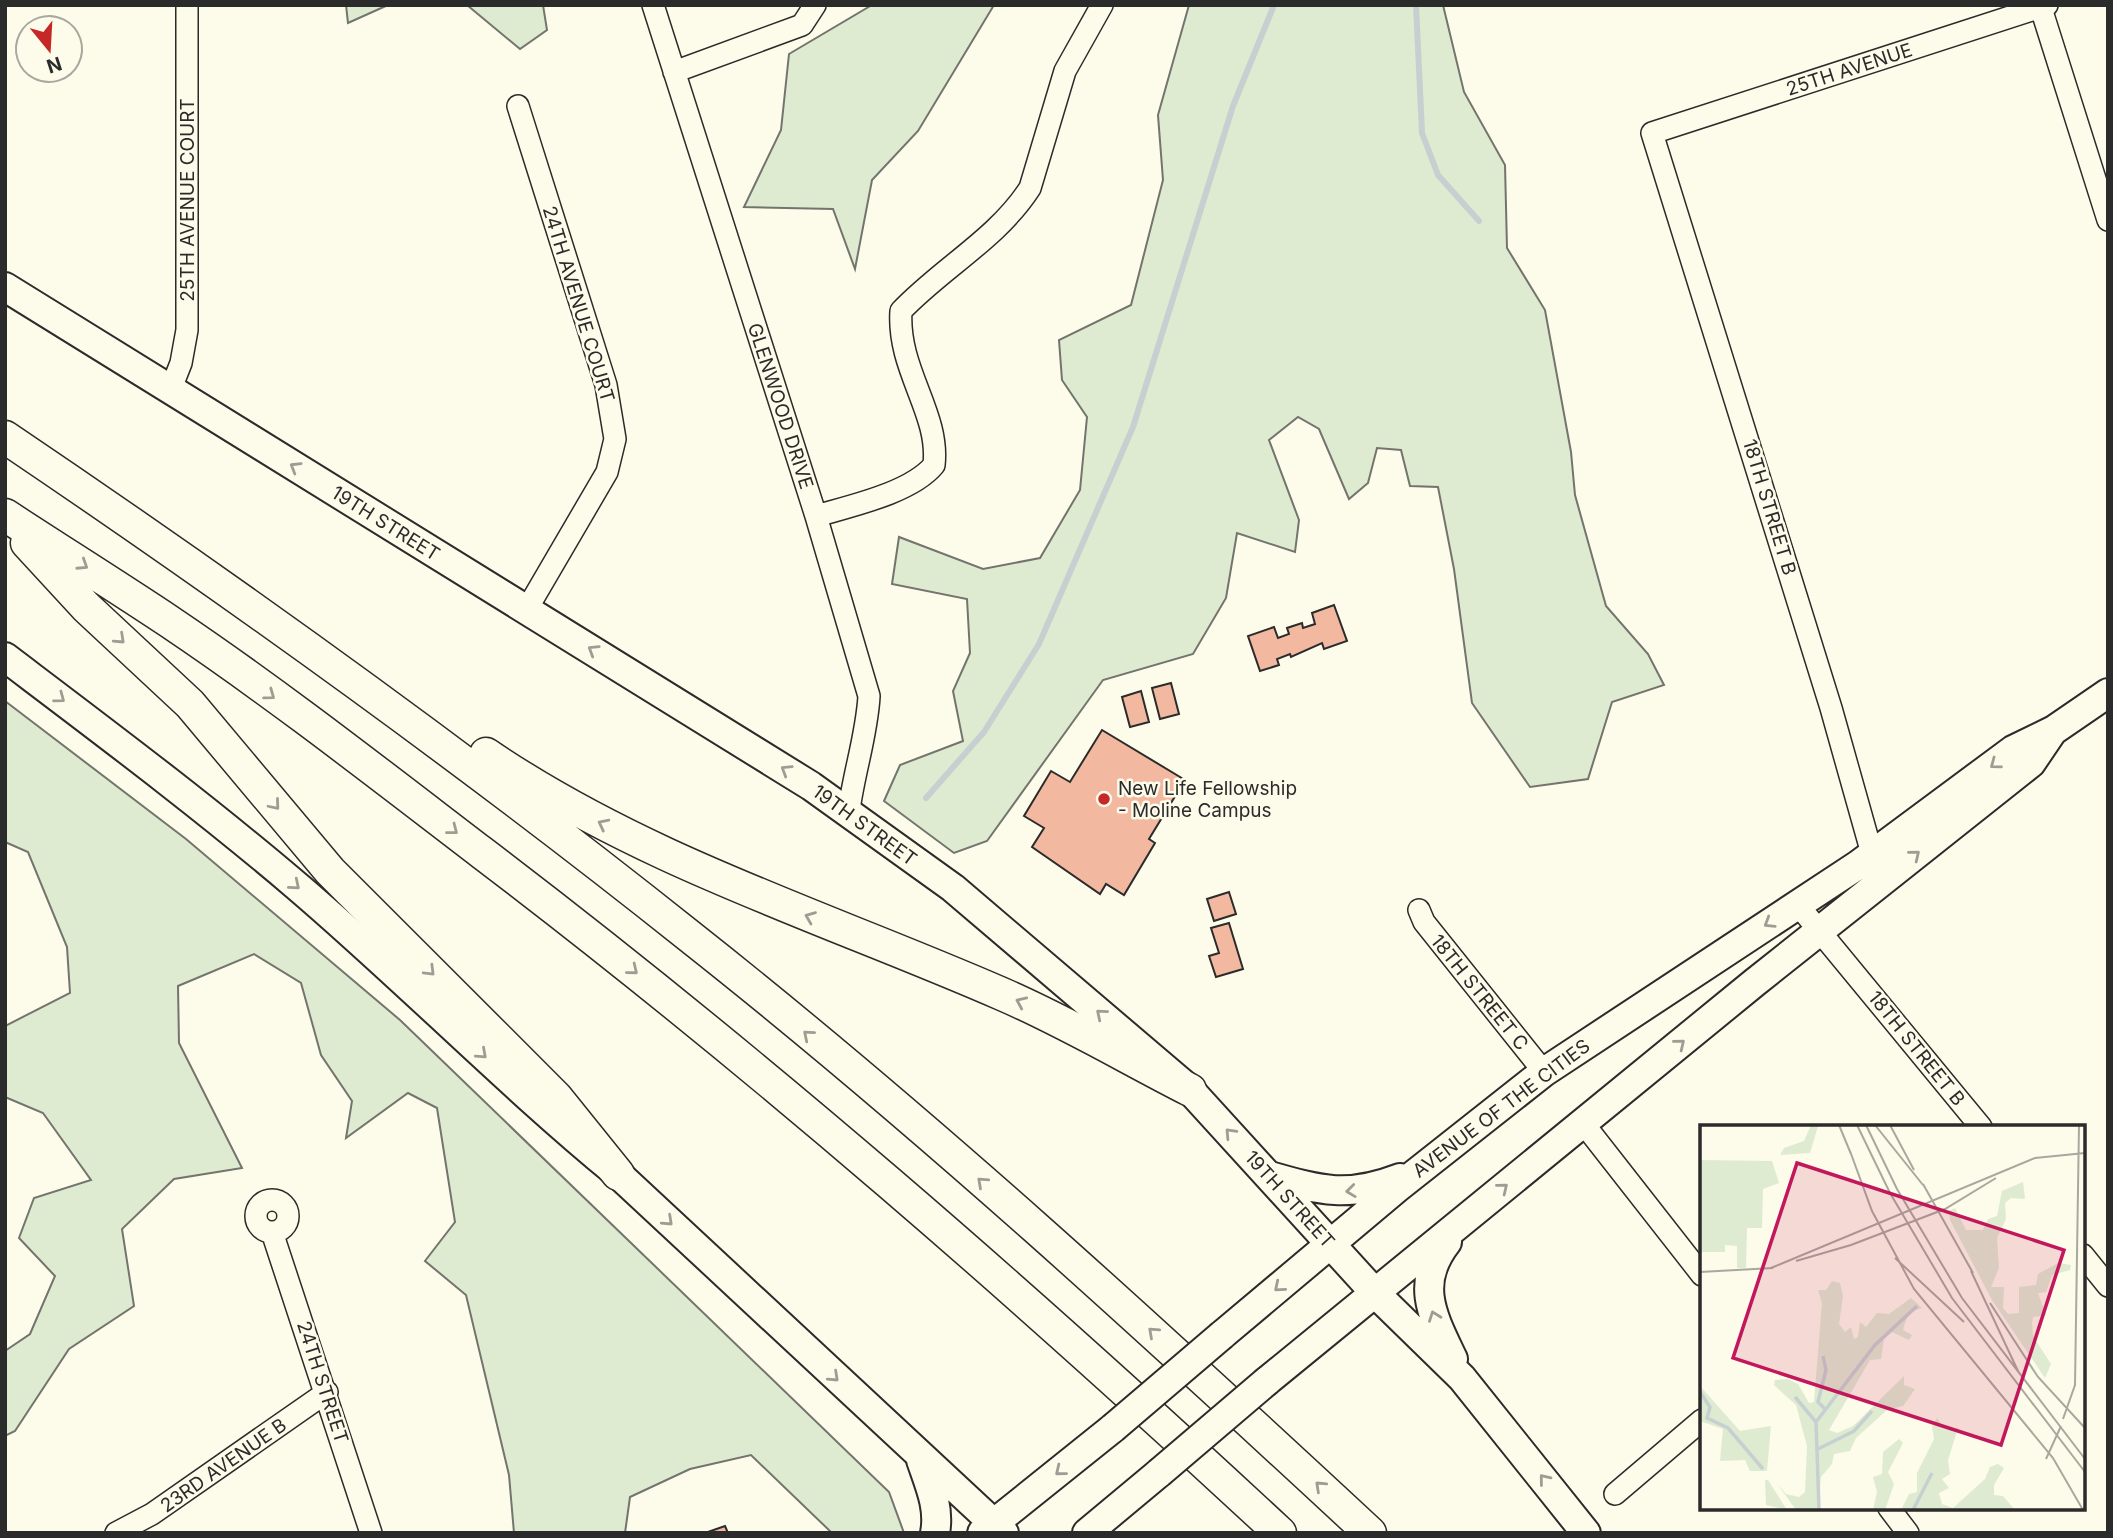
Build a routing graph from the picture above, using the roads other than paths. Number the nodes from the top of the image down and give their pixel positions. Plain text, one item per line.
1 (187, 5) edge
2 (653, 5) edge
3 (815, 5) edge
4 (1102, 5) edge
5 (2042, 6) edge
6 (674, 72) junction
7 (518, 106) dead end
8 (1652, 133) joint
9 (2108, 220) edge
10 (5, 287) edge
11 (170, 391) junction
12 (5, 437) edge
13 (816, 516) junction
14 (5, 517) edge
15 (527, 610) junction
16 (5, 657) edge
17 (323, 657) junction
18 (2108, 693) edge
19 (2054, 730) junction
20 (849, 810) junction
21 (1872, 856) junction
22 (1880, 883) junction
23 (1798, 905) junction
24 (1419, 910) dead end
25 (1820, 930) junction
26 (1544, 1072) junction
27 (1191, 1090) junction
28 (1583, 1124) junction
29 (1979, 1125) edge
30 (1416, 1172) junction
31 (618, 1174) junction
32 (1269, 1176) junction
33 (1464, 1220) junction
34 (272, 1232) dead end
35 (1331, 1244) junction
36 (2085, 1257) edge
37 (1700, 1272) edge
38 (2108, 1286) edge
39 (1376, 1294) junction
40 (1462, 1378) junction
41 (327, 1392) junction
42 (1700, 1421) edge
43 (920, 1458) junction
44 (1615, 1494) dead end
45 (1891, 1510) edge
46 (993, 1530) edge
47 (116, 1533) edge
48 (372, 1533) edge
49 (935, 1533) edge
50 (1087, 1533) edge
51 (1280, 1533) edge
52 (1370, 1533) edge
53 (1586, 1533) edge
54 (1908, 1533) edge

1 - 11 street, 25TH AVENUE COURT
2 - 6 street, GLENWOOD DRIVE
3 - 6 street
4 - 13 street
5 - 8 street, 25TH AVENUE
5 - 9 street
6 - 13 street, GLENWOOD DRIVE
7 - 15 street, 24TH AVENUE COURT
8 - 21 street, 18TH STREET B
10 - 11 main road, 19TH STREET
15 -> 11 main road, 19TH STREET
12 - 17 highway
13 - 20 street, GLENWOOD DRIVE
14 -> 31 highway
14 -> 51 highway
20 -> 15 main road, 19TH STREET
16 -> 31 main road
27 -> 17 highway
52 -> 17 highway
18 - 19 main road, AVENUE OF THE CITIES
19 -> 21 main road, AVENUE OF THE CITIES
22 -> 19 main road, AVENUE OF THE CITIES
27 -> 20 main road, 19TH STREET
21 - 22 street, 18TH STREET B
21 - 23 main road, AVENUE OF THE CITIES
22 - 25 main road, AVENUE OF THE CITIES
23 - 25 street, 18TH STREET B
23 -> 26 main road, AVENUE OF THE CITIES
24 - 26 street, 18TH STREET C
28 -> 25 main road, AVENUE OF THE CITIES
25 - 29 street, 18TH STREET B
26 - 30 main road, AVENUE OF THE CITIES
32 -> 27 main road, 19TH STREET
33 -> 28 main road, AVENUE OF THE CITIES
28 - 37 street
30 -> 32 main road
30 - 35 main road, AVENUE OF THE CITIES
31 -> 43 main road
32 - 35 main road, 19TH STREET
33 - 39 main road, AVENUE OF THE CITIES
40 -> 33 main road
34 - 41 street, 24TH STREET
35 - 39 main road, 19TH STREET
35 -> 46 main road, AVENUE OF THE CITIES, bridge
36 - 38 street
39 - 40 main road, 19TH STREET
39 - 50 main road, AVENUE OF THE CITIES, bridge
53 -> 40 main road, 19TH STREET
41 - 47 street, 23RD AVENUE B
41 - 48 street, 24TH STREET
42 - 44 street
43 - 46 main road
43 - 49 main road
45 - 54 street

